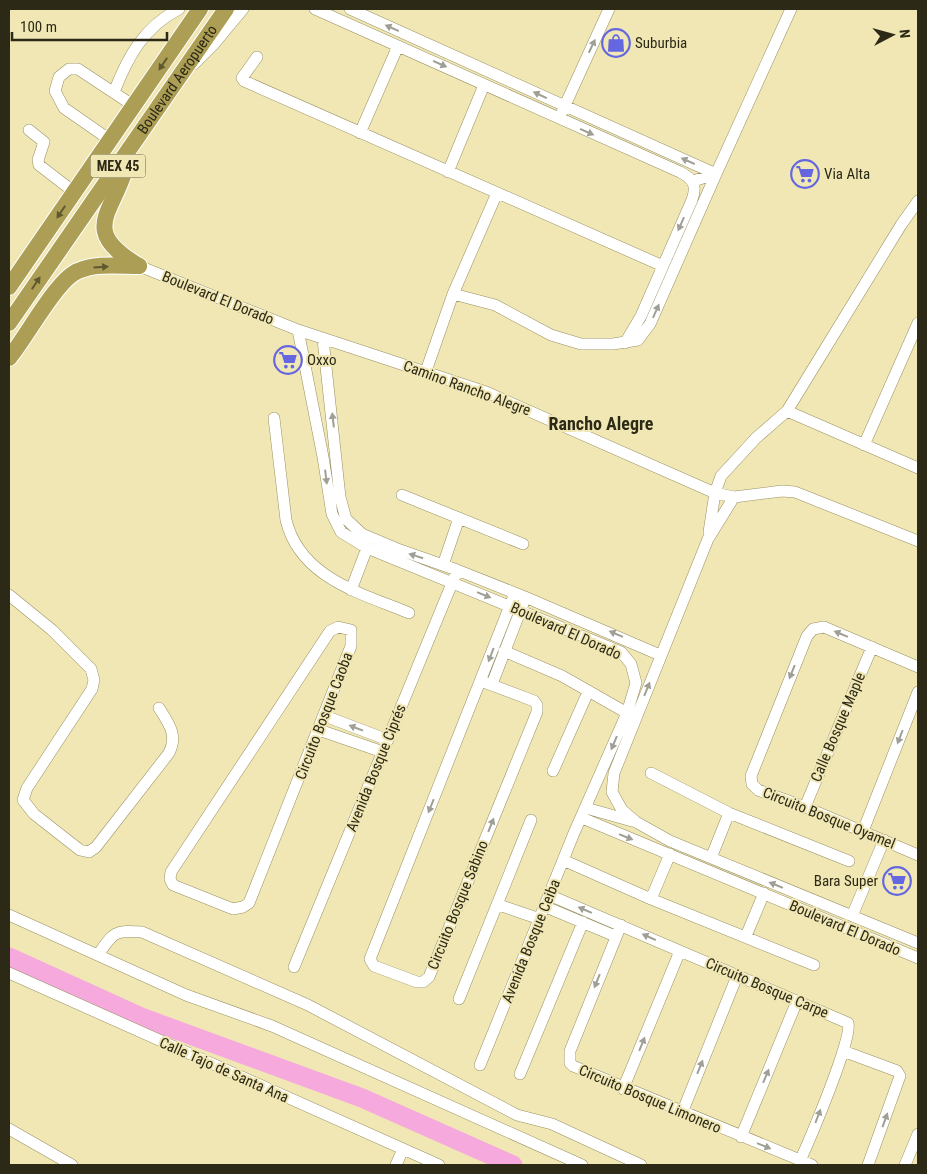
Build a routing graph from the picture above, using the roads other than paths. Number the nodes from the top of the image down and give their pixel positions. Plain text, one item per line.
1 (179, 9) edge
2 (200, 9) edge
3 (226, 9) edge
4 (243, 9) edge
5 (315, 9) edge
6 (352, 9) edge
7 (609, 9) edge
8 (790, 9) edge
9 (375, 20) junction
10 (370, 33) junction
11 (398, 46) junction
12 (257, 56) dead end
13 (468, 62) junction
14 (462, 74) junction
15 (180, 77) junction
16 (484, 84) junction
17 (114, 92) junction
18 (134, 106) junction
19 (565, 106) junction
20 (559, 120) junction
21 (29, 130) dead end
22 (360, 133) junction
23 (634, 138) junction
24 (110, 140) junction
25 (131, 147) junction
26 (628, 150) junction
27 (448, 172) junction
28 (716, 174) junction
29 (693, 181) junction
30 (74, 192) junction
31 (497, 193) junction
32 (918, 201) edge
33 (139, 266) junction
34 (663, 266) junction
35 (9, 287) edge
36 (453, 294) junction
37 (9, 323) edge
38 (918, 324) edge
39 (298, 330) junction
40 (323, 339) junction
41 (624, 343) junction
42 (9, 358) edge
43 (426, 371) junction
44 (327, 376) junction
45 (307, 378) junction
46 (787, 411) junction
47 (274, 418) dead end
48 (336, 442) junction
49 (320, 444) junction
50 (864, 445) junction
51 (918, 468) edge
52 (715, 492) junction
53 (402, 495) dead end
54 (734, 497) junction
55 (459, 518) junction
56 (708, 539) junction
57 (918, 541) edge
58 (522, 544) dead end
59 (367, 548) junction
60 (443, 565) junction
61 (457, 570) junction
62 (453, 582) junction
63 (351, 590) junction
64 (9, 595) edge
65 (520, 595) junction
66 (515, 608) junction
67 (410, 613) dead end
68 (872, 647) junction
69 (504, 651) junction
70 (660, 655) junction
71 (918, 667) edge
72 (486, 682) junction
73 (588, 692) junction
74 (918, 692) edge
75 (159, 708) dead end
76 (627, 713) junction
77 (325, 716) junction
78 (319, 730) junction
79 (388, 740) junction
80 (382, 752) junction
81 (553, 771) dead end
82 (651, 773) dead end
83 (805, 807) junction
84 (584, 813) junction
85 (729, 813) junction
86 (531, 820) dead end
87 (636, 822) junction
88 (863, 831) junction
89 (884, 840) junction
90 (670, 854) junction
91 (918, 855) edge
92 (710, 858) junction
93 (563, 860) junction
94 (849, 861) dead end
95 (764, 893) junction
96 (550, 895) junction
97 (651, 899) junction
98 (499, 904) junction
99 (546, 907) junction
100 (9, 916) edge
101 (852, 916) junction
102 (540, 919) junction
103 (583, 922) junction
104 (621, 925) junction
105 (615, 936) junction
106 (746, 936) junction
107 (918, 943) edge
108 (680, 951) junction
109 (98, 955) junction
110 (918, 958) edge
111 (814, 964) dead end
112 (294, 967) dead end
113 (9, 973) edge
114 (737, 976) junction
115 (459, 999) dead end
116 (797, 1001) junction
117 (843, 1052) junction
118 (480, 1064) dead end
119 (520, 1074) dead end
120 (623, 1089) junction
121 (682, 1113) junction
122 (9, 1129) edge
123 (918, 1134) edge
124 (741, 1137) junction
125 (403, 1149) junction
126 (800, 1161) junction
127 (72, 1165) edge
128 (396, 1165) edge
129 (439, 1165) edge
130 (582, 1165) edge
131 (641, 1165) edge
132 (812, 1165) edge
133 (868, 1165) edge
134 (905, 1165) edge

1 - 17 street
2 -> 18 highway, Boulevard Aeropuerto / MEX 45
3 - 15 highway, Boulevard Aeropuerto / MEX 45
4 - 15 street
5 - 10 street
6 - 9 street
19 -> 7 street
8 - 28 street
9 - 10 street
13 -> 9 street
10 - 11 street
11 -> 14 street
11 - 22 street
12 - 22 street
13 - 14 street
19 -> 13 street
14 - 16 street
15 - 25 highway, Boulevard Aeropuerto / MEX 45
16 - 20 street
16 - 27 street
17 - 18 street
17 - 24 street
18 - 24 highway, Boulevard Aeropuerto / MEX 45
19 - 20 street
19 - 23 street
20 -> 26 street
21 - 30 street
22 - 27 street
23 - 26 street
28 -> 23 street
24 - 30 highway, Boulevard Aeropuerto / MEX 45
25 - 33 highway
37 -> 25 highway, Boulevard Aeropuerto / MEX 45
26 - 29 street
27 - 31 street
28 - 29 street
41 -> 28 street
29 -> 34 street
30 -> 35 highway, Boulevard Aeropuerto / MEX 45
31 - 34 street
31 - 36 street
32 - 46 street, Boulevard El Dorado
33 - 39 street, Boulevard El Dorado
42 -> 33 highway
34 - 41 street
36 - 41 street
36 - 43 street
38 - 50 street
39 - 40 street, Boulevard El Dorado
39 - 45 street, Boulevard El Dorado
40 - 43 street, Camino Rancho Alegre
40 - 44 street, Boulevard El Dorado
43 - 52 street, Camino Rancho Alegre
44 - 45 street
48 -> 44 street, Boulevard El Dorado
45 - 49 street, Boulevard El Dorado
46 - 50 street
46 - 52 street, Boulevard El Dorado
47 - 63 street
48 - 49 street
60 -> 48 street, Boulevard El Dorado
49 -> 59 street, Boulevard El Dorado
50 - 51 street
52 - 54 street, Camino Rancho Alegre
52 - 56 street, Boulevard El Dorado
53 - 55 street
54 - 56 street, Boulevard El Dorado
54 - 57 street, Camino Rancho Alegre
55 - 58 street
55 - 60 street
56 - 70 street, Boulevard El Dorado
59 - 62 street, Boulevard El Dorado
59 - 63 street
60 - 61 street, Boulevard El Dorado
61 - 62 street, Avenida Bosque Ciprés
61 - 65 street, Boulevard El Dorado
62 -> 66 street, Boulevard El Dorado
62 - 79 street, Avenida Bosque Ciprés
63 - 67 street
64 - 75 street
65 - 66 street, Circuito Bosque Sabino
70 -> 65 street, Boulevard El Dorado
66 - 69 street, Circuito Bosque Sabino
66 -> 72 street, Circuito Bosque Sabino
66 - 76 street, Boulevard El Dorado
68 - 71 street, Circuito Bosque Oyamel
68 - 83 street, Calle Bosque Maple
68 -> 83 street, Circuito Bosque Oyamel
69 - 72 street, Circuito Bosque Sabino
69 - 73 street
87 -> 70 street, Boulevard El Dorado
72 -> 72 street, Circuito Bosque Sabino
73 - 76 street
73 - 81 street
74 -> 88 street
76 -> 84 street, Boulevard El Dorado
77 - 78 street, Circuito Bosque Caoba
77 - 78 street, Circuito Bosque Caoba
79 -> 77 street
78 - 80 street
79 - 80 street, Avenida Bosque Ciprés
80 - 112 street, Avenida Bosque Ciprés
82 - 85 street
83 - 88 street, Circuito Bosque Oyamel
84 - 87 street
84 -> 90 street, Boulevard El Dorado
84 - 93 street, Avenida Bosque Ceiba
85 - 92 street
85 - 94 street
86 - 98 street
87 - 92 street, Boulevard El Dorado
88 - 89 street, Circuito Bosque Oyamel
89 - 91 street, Circuito Bosque Oyamel
89 - 101 street
90 - 95 street, Boulevard El Dorado
90 - 97 street
101 -> 92 street, Boulevard El Dorado
93 - 96 street, Avenida Bosque Ceiba
93 - 97 street
95 - 106 street
95 - 110 street, Boulevard El Dorado
96 - 99 street, Avenida Bosque Ceiba
104 -> 96 street, Circuito Bosque Carpe
97 - 106 street
98 - 102 street
98 - 115 street
99 - 102 street, Avenida Bosque Ceiba
99 - 103 street
100 - 109 street
101 - 107 street, Boulevard El Dorado
102 - 118 street, Avenida Bosque Ceiba
103 - 105 street
103 - 119 street
104 - 105 street, Circuito Bosque Limonero
108 -> 104 street, Circuito Bosque Carpe
105 -> 120 street, Circuito Bosque Limonero
106 - 111 street
108 - 114 street, Circuito Bosque Carpe
120 -> 108 street
109 - 130 street
109 - 131 street
113 - 125 street, Calle Tajo de Santa Ana
114 - 116 street, Circuito Bosque Carpe
121 -> 114 street
116 - 117 street, Circuito Bosque Carpe
124 -> 116 street
126 -> 117 street, Circuito Bosque Carpe
133 -> 117 street
120 - 121 street, Circuito Bosque Limonero
121 - 124 street, Circuito Bosque Limonero
122 - 127 street
123 - 134 street
124 -> 126 street, Circuito Bosque Limonero
125 - 128 street
125 - 129 street, Calle Tajo de Santa Ana
126 - 132 street, Circuito Bosque Limonero

